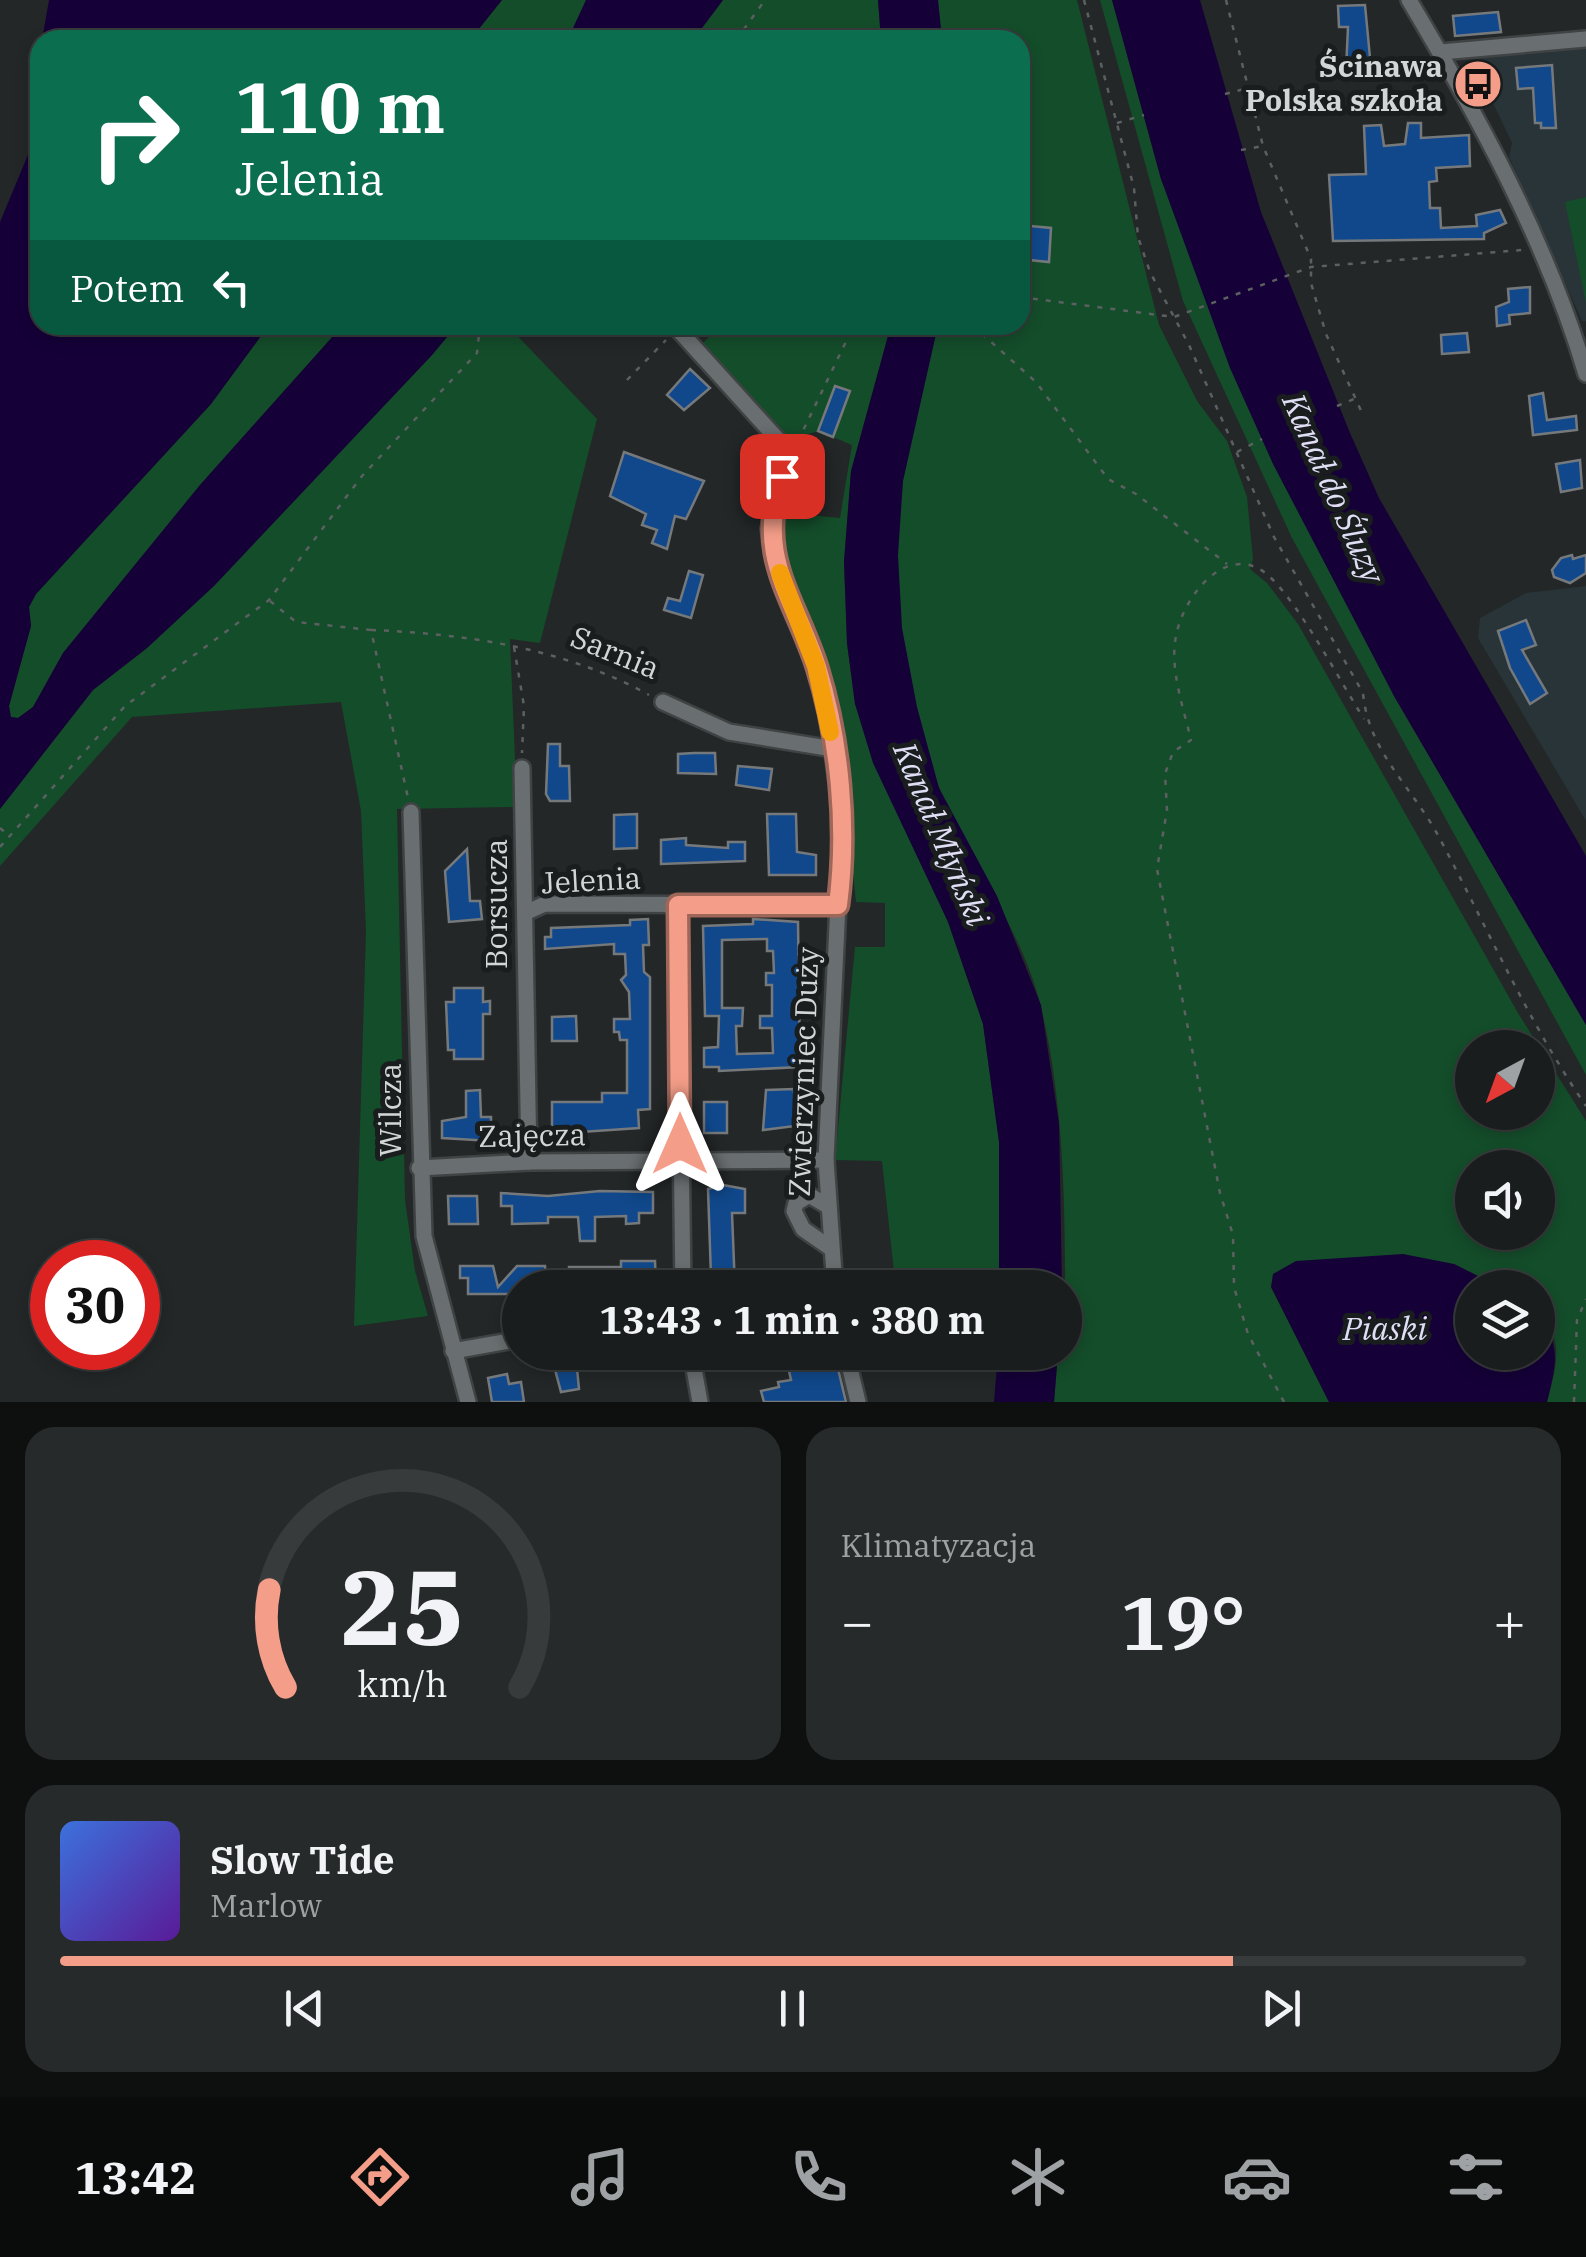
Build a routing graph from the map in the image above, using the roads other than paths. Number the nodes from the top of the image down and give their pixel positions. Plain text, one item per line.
1 (1410, 0) edge
2 (1585, 40) edge
3 (1442, 52) junction
4 (683, 335) edge
5 (1584, 369) edge
6 (663, 702) road end
7 (832, 749) junction
8 (522, 768) road end
9 (411, 812) road end
10 (678, 905) junction
11 (838, 905) junction
12 (527, 912) junction
13 (826, 1160) junction
14 (529, 1162) junction
15 (680, 1162) junction
16 (419, 1168) junction
17 (826, 1205) junction
18 (829, 1246) junction
19 (682, 1270) edge
20 (832, 1270) edge
21 (502, 1342) edge
22 (453, 1350) junction
23 (694, 1370) edge
24 (850, 1370) edge
25 (468, 1402) edge
26 (700, 1402) edge
27 (858, 1402) edge

1 - 3 street
2 - 3 street
3 - 5 street
4 - 7 street, Zwierzyniec Duży
6 - 7 street, Sarnia
7 - 11 street, Zwierzyniec Duży
8 - 12 street, Borsucza
9 - 16 street, Wilcza
10 - 11 street, Jelenia
10 - 12 street, Jelenia
10 - 15 street
11 - 13 street, Zwierzyniec Duży
12 - 14 street, Borsucza
13 - 15 street, Zajęcza
13 - 17 street, Zwierzyniec Duży
14 - 15 street, Zajęcza
14 - 16 street, Zajęcza
15 - 19 street
16 - 22 street, Wilcza
17 - 18 street, Zwierzyniec Duży
17 - 18 street
18 - 20 street, Zwierzyniec Duży
21 - 22 street
22 - 25 street, Wilcza
23 - 26 street
24 - 27 street

